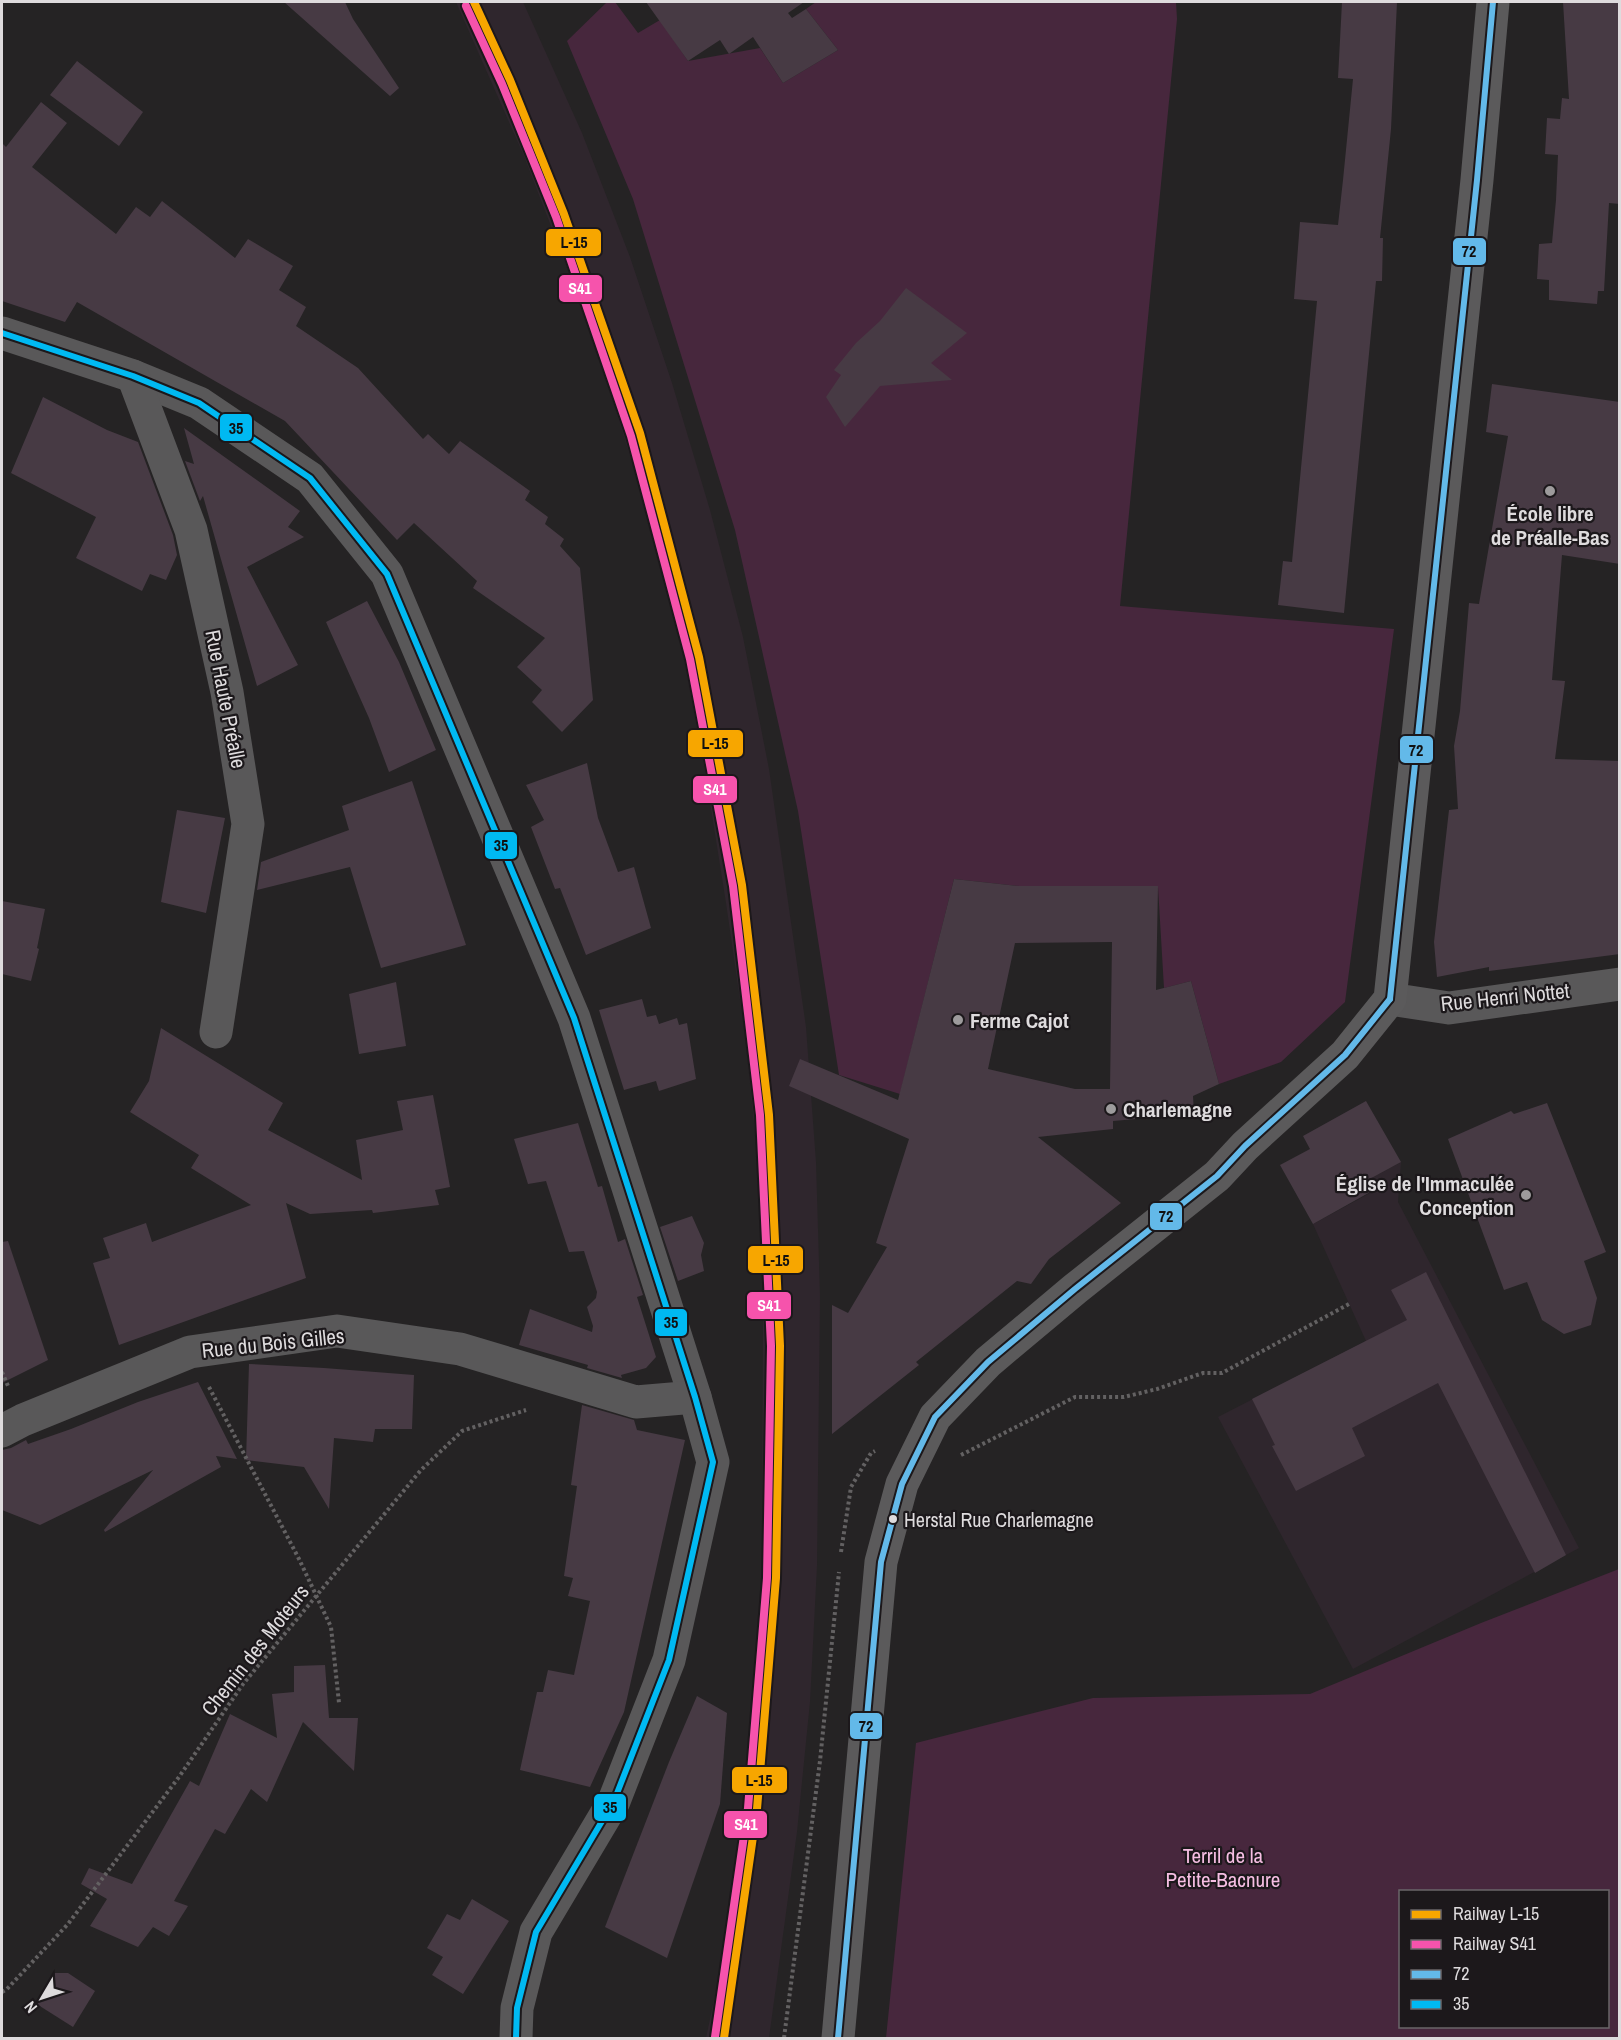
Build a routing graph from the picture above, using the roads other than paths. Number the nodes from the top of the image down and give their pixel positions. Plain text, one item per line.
1 (1493, 2) edge
2 (2, 333) edge
3 (133, 376) junction
4 (1620, 984) edge
5 (1390, 999) junction
6 (216, 1032) dead end
7 (695, 1397) junction
8 (2, 1431) edge
9 (516, 2023) edge
10 (492, 2038) edge
11 (838, 2038) edge

1 - 5 street
2 - 3 street
3 - 6 street, Rue Haute Préalle
3 - 7 street
4 - 5 street, Rue Henri Nottet
5 - 11 street
7 - 8 street, Rue du Bois Gilles
7 - 9 street
9 - 10 street

